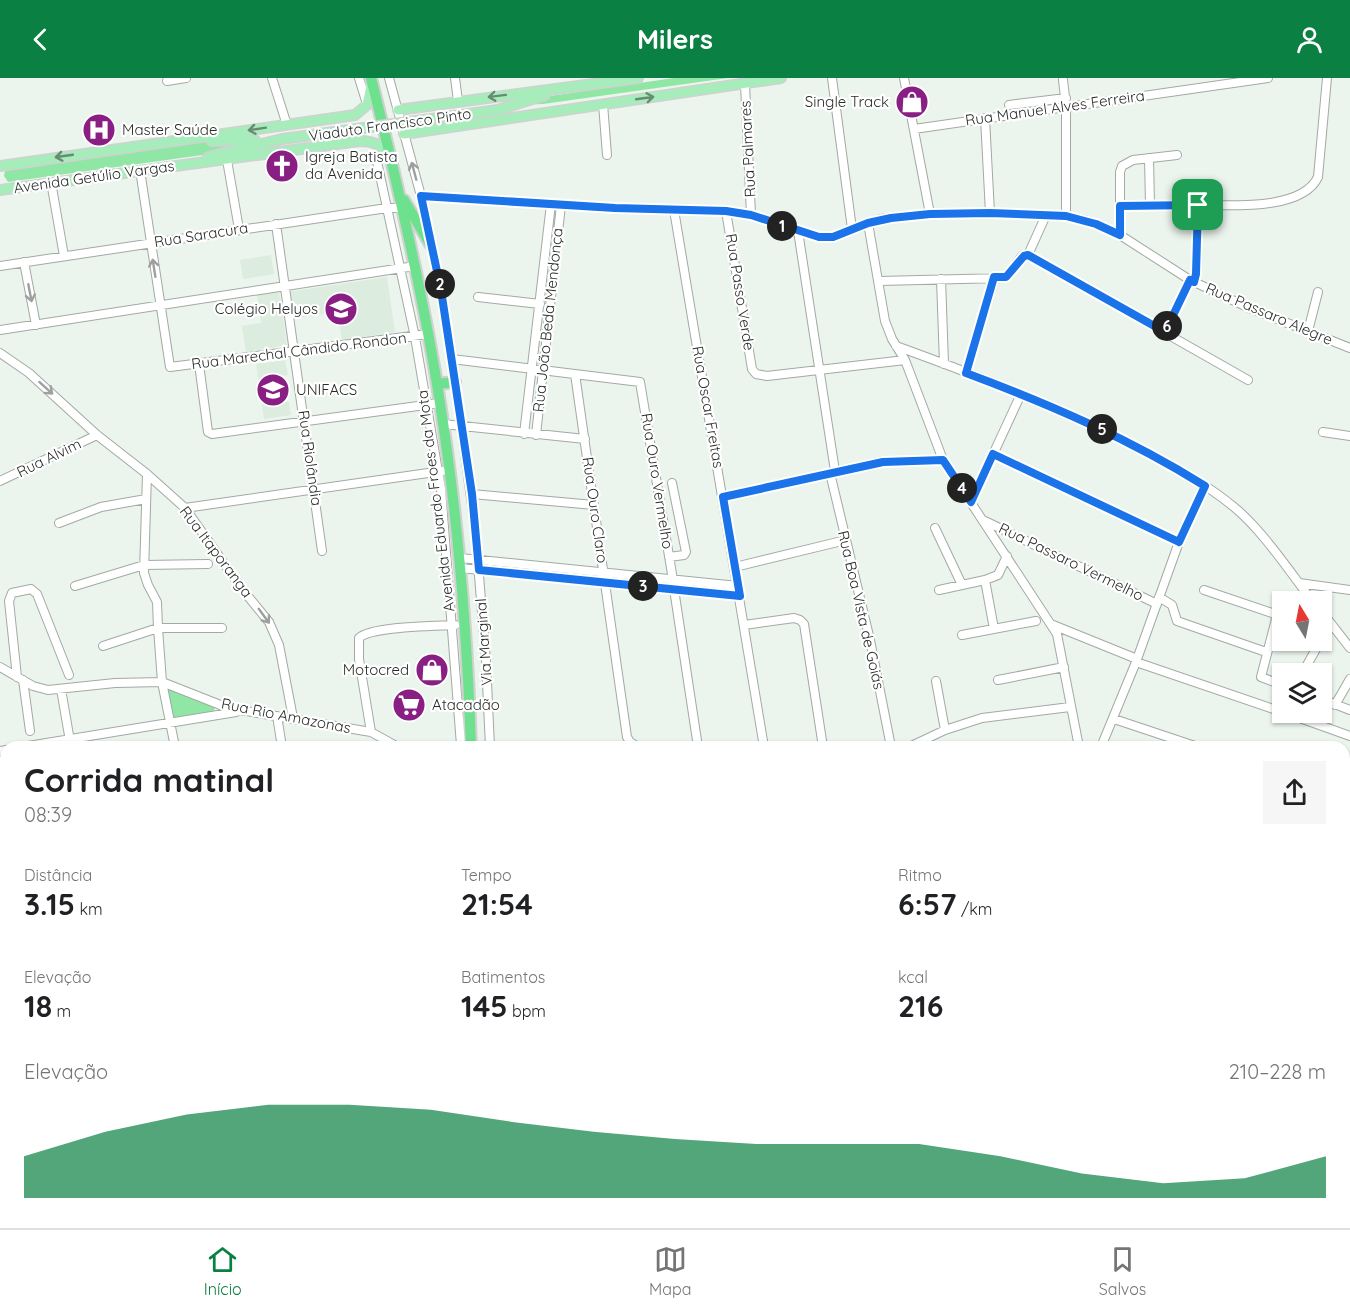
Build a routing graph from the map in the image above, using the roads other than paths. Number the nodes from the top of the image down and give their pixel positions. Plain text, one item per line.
1 (186, 78) edge
2 (272, 78) edge
3 (359, 78) edge
4 (371, 78) edge
5 (389, 78) edge
6 (455, 78) edge
7 (638, 78) edge
8 (781, 78) edge
9 (832, 78) edge
10 (904, 78) edge
11 (1268, 78) edge
12 (1327, 78) edge
13 (1064, 80) dead end
14 (166, 81) dead end
15 (599, 81) edge
16 (745, 84) junction
17 (567, 88) junction
18 (458, 101) junction
19 (1066, 102) junction
20 (603, 104) junction
21 (367, 105) junction
22 (1009, 105) dead end
23 (415, 108) junction
24 (566, 108) junction
25 (398, 110) junction
26 (498, 110) junction
27 (355, 115) junction
28 (985, 118) junction
29 (287, 125) junction
30 (914, 129) junction
31 (418, 131) junction
32 (404, 134) junction
33 (193, 139) junction
34 (282, 140) junction
35 (359, 141) junction
36 (607, 155) dead end
37 (1177, 155) dead end
38 (376, 157) dead end
39 (1149, 158) junction
40 (227, 160) junction
41 (189, 163) junction
42 (0, 166) edge
43 (392, 167) junction
44 (140, 170) junction
45 (51, 182) junction
46 (0, 190) edge
47 (399, 191) junction
48 (421, 196) junction
49 (551, 204) junction
50 (561, 205) junction
51 (1150, 205) junction
52 (1198, 205) junction
53 (1120, 206) junction
54 (387, 208) junction
55 (403, 208) junction
56 (674, 210) junction
57 (726, 211) junction
58 (990, 213) junction
59 (930, 214) junction
60 (751, 215) junction
61 (1046, 215) junction
62 (1066, 216) junction
63 (868, 223) junction
64 (276, 224) junction
65 (239, 229) junction
66 (852, 229) junction
67 (798, 231) junction
68 (1120, 235) junction
69 (150, 243) junction
70 (430, 244) junction
71 (1028, 255) junction
72 (64, 256) junction
73 (24, 262) junction
74 (0, 266) edge
75 (415, 266) junction
76 (400, 268) junction
77 (994, 277) junction
78 (941, 279) junction
79 (879, 281) junction
80 (1192, 281) junction
81 (285, 284) junction
82 (1318, 292) dead end
83 (478, 297) dead end
84 (159, 304) junction
85 (540, 304) junction
86 (36, 325) junction
87 (0, 330) edge
88 (1165, 332) junction
89 (1308, 332) junction
90 (428, 334) junction
91 (415, 336) junction
92 (896, 346) junction
93 (1350, 348) edge
94 (294, 351) junction
95 (0, 353) edge
96 (452, 359) junction
97 (905, 360) junction
98 (199, 364) junction
99 (944, 364) junction
100 (532, 369) junction
101 (543, 370) junction
102 (818, 370) junction
103 (966, 373) junction
104 (575, 374) junction
105 (1248, 380) dead end
106 (455, 382) junction
107 (437, 384) junction
108 (1021, 394) junction
109 (440, 403) junction
110 (426, 405) junction
111 (305, 422) junction
112 (443, 424) junction
113 (461, 426) junction
114 (1323, 432) dead end
115 (524, 434) junction
116 (97, 435) junction
117 (536, 435) junction
118 (1350, 435) edge
119 (585, 439) junction
120 (993, 454) junction
121 (943, 460) junction
122 (444, 470) junction
123 (832, 472) junction
124 (147, 474) junction
125 (0, 481) edge
126 (672, 483) dead end
127 (1205, 486) junction
128 (314, 490) junction
129 (472, 494) junction
130 (723, 497) junction
131 (146, 499) junction
132 (971, 502) junction
133 (594, 505) junction
134 (185, 508) junction
135 (984, 520) junction
136 (59, 523) dead end
137 (935, 528) dead end
138 (846, 540) junction
139 (1179, 542) junction
140 (322, 550) dead end
141 (1007, 556) junction
142 (669, 557) junction
143 (478, 560) junction
144 (460, 563) junction
145 (208, 564) dead end
146 (144, 565) junction
147 (735, 567) junction
148 (479, 570) junction
149 (603, 571) junction
150 (673, 580) junction
151 (985, 580) junction
152 (605, 582) junction
153 (1299, 583) junction
154 (962, 585) junction
155 (75, 586) dead end
156 (738, 586) junction
157 (674, 589) junction
158 (939, 590) dead end
159 (1204, 590) dead end
160 (1350, 590) edge
161 (1305, 591) edge
162 (740, 596) junction
163 (1158, 601) junction
164 (1036, 621) dead end
165 (465, 624) junction
166 (453, 625) junction
167 (744, 625) junction
168 (1053, 625) junction
169 (1332, 625) edge
170 (158, 628) junction
171 (222, 628) dead end
172 (994, 629) junction
173 (962, 635) dead end
174 (103, 646) dead end
175 (1350, 648) edge
176 (1266, 652) junction
177 (1136, 661) junction
178 (0, 667) edge
179 (1064, 667) junction
180 (69, 675) dead end
181 (20, 678) junction
182 (1350, 679) edge
183 (998, 680) dead end
184 (936, 681) dead end
185 (1272, 681) edge
186 (162, 682) junction
187 (61, 689) junction
188 (1332, 704) edge
189 (1335, 705) junction
190 (1070, 707) junction
191 (1272, 708) edge
192 (1350, 710) edge
193 (242, 711) junction
194 (277, 716) junction
195 (293, 718) junction
196 (1114, 719) junction
197 (170, 721) junction
198 (1314, 723) edge
199 (945, 730) junction
200 (30, 731) dead end
201 (371, 732) junction
202 (1350, 736) edge
203 (70, 741) edge
204 (79, 741) edge
205 (174, 741) edge
206 (281, 741) edge
207 (387, 741) edge
208 (468, 741) edge
209 (468, 741) edge
210 (490, 741) edge
211 (629, 741) edge
212 (697, 741) edge
213 (763, 741) edge
214 (822, 741) edge
215 (890, 741) edge
216 (922, 741) edge
217 (1078, 741) edge
218 (1104, 741) edge
219 (1180, 741) edge

1 - 14 street
2 - 29 street
3 - 21 street
4 - 21 main road
4 - 43 highway, Avenida Eduardo Froes da Mota
5 - 25 street, Via Marginal
6 - 18 street
7 - 15 main road
8 - 16 main road
9 - 66 street
10 - 30 street
11 - 19 street, Rua Manuel Alves Ferreira
12 - 52 street
13 - 19 street
15 - 17 main road
20 -> 16 main road
16 - 60 street, Rua Palmares
17 -> 18 main road
17 - 26 main road
18 - 23 main road
19 - 22 street
19 - 28 street, Rua Manuel Alves Ferreira
19 - 62 street
20 - 24 main road
20 - 36 street
21 - 27 main road
23 - 25 main road
23 - 31 main road
24 - 26 main road
24 - 31 main road
25 - 32 street, Via Marginal
26 - 34 main road, Viaduto Francisco Pinto, bridge
27 - 29 main road, Avenida Getúlio Vargas
27 - 35 main road
28 - 30 street, Rua Manuel Alves Ferreira
28 - 58 street
29 -> 33 main road, Avenida Getúlio Vargas
30 - 59 street
31 - 32 main road
48 -> 32 street, Via Marginal
33 - 34 main road, Avenida Getúlio Vargas
33 -> 42 main road, Avenida Getúlio Vargas
34 - 41 main road, Avenida Getúlio Vargas
35 - 40 main road, Avenida Getúlio Vargas
35 - 43 main road
37 - 39 street
38 - 54 street
39 - 51 street
39 - 53 street
40 - 41 main road, Avenida Getúlio Vargas
40 - 65 street
41 - 44 main road, Avenida Getúlio Vargas
43 - 47 highway, Avenida Eduardo Froes da Mota
44 - 45 main road, Avenida Getúlio Vargas
44 - 69 street
45 - 46 main road, Avenida Getúlio Vargas
45 - 72 street
47 - 55 highway, Avenida Eduardo Froes da Mota
47 - 70 highway
48 - 49 street, Rua Passaro Alegre
48 - 70 street, Via Marginal
49 - 50 street, Rua Passaro Alegre
49 - 85 street, Rua João Beda Mendonça
50 - 56 street, Rua Passaro Alegre
50 - 101 street, Rua João Beda Mendonça
51 - 52 street
51 - 53 street
52 - 80 street
53 - 68 street
54 - 55 street, Rua Saracura
54 - 64 street, Rua Saracura
54 - 76 street
55 - 75 highway, Avenida Eduardo Froes da Mota
56 - 57 street, Rua Passaro Alegre
56 - 130 street, Rua Oscar Freitas
57 - 60 street, Rua Passaro Alegre
57 - 102 street, Rua Passo Verde
58 - 59 street, Rua Passaro Alegre
58 - 61 street, Rua Passaro Alegre
59 - 63 street, Rua Passaro Alegre
60 - 67 street, Rua Passaro Alegre
61 - 62 street, Rua Passaro Alegre
61 - 71 street
62 - 68 street, Rua Passaro Alegre
63 - 66 street, Rua Passaro Alegre
63 - 79 street
64 - 65 street, Rua Saracura
64 - 81 street, Rua Riolândia
65 - 69 street, Rua Saracura
66 - 67 street, Rua Passaro Alegre
67 - 102 street, Rua Boa Vista de Goiás
68 - 80 street, Rua Passaro Alegre
69 - 72 street, Rua Saracura
84 -> 69 street
70 - 96 street, Via Marginal
71 - 77 street
71 - 88 street
72 - 73 street, Rua Saracura
73 - 74 street, Rua Saracura
73 -> 86 street
75 - 76 street
75 - 90 highway, Avenida Eduardo Froes da Mota
76 - 81 street
76 - 91 street
77 - 78 street
77 - 103 street
78 - 79 street
78 - 99 street
79 - 92 street
80 - 88 street
80 - 89 street, Rua Passaro Alegre
81 - 84 street
81 - 94 street, Rua Riolândia
82 - 89 street
83 - 85 street
84 - 86 street
84 - 98 street, Rua Marechal Cândido Rondon
85 - 100 street, Rua João Beda Mendonça
86 - 87 street
88 - 105 street
89 - 93 street, Rua Passaro Alegre
90 - 91 street, Rua Marechal Cândido Rondon
90 - 107 highway, Avenida Eduardo Froes da Mota
91 - 94 street, Rua Marechal Cândido Rondon
91 - 110 street
92 - 97 street
92 - 99 street
94 - 98 street, Rua Marechal Cândido Rondon
94 - 111 street, Rua Riolândia
95 -> 116 street, Rua Itaporanga
96 - 100 street
96 - 106 street, Via Marginal
97 - 102 street
97 - 121 street
98 - 111 street
99 - 103 street
100 - 101 street
100 - 115 street, Rua João Beda Mendonça
101 - 104 street
101 - 117 street, Rua João Beda Mendonça
102 - 123 street, Rua Boa Vista de Goiás
103 - 108 street
104 - 119 street, Rua Ouro Claro
104 - 142 street, Rua Ouro Vermelho
106 - 107 highway
106 - 113 street, Via Marginal
107 - 109 highway, Avenida Eduardo Froes da Mota
108 - 120 street
108 - 127 street
109 - 110 street
109 - 112 highway, Avenida Eduardo Froes da Mota
110 - 111 street
110 - 122 street
111 - 128 street, Rua Riolândia
112 - 113 street
112 - 122 highway, Avenida Eduardo Froes da Mota
113 - 115 street
113 - 129 street, Via Marginal
114 - 118 street
115 - 117 street
116 - 124 street, Rua Itaporanga
116 - 125 street, Rua Alvim
117 - 119 street
119 - 133 street, Rua Ouro Claro
120 - 132 street
120 - 139 street
121 - 123 street
121 - 132 street
122 - 128 street
122 - 144 highway, Avenida Eduardo Froes da Mota
122 - 166 street
123 - 130 street
123 - 138 street, Rua Boa Vista de Goiás
124 - 131 street
124 - 134 street, Rua Itaporanga
126 - 142 street
127 - 139 street
127 - 153 street
128 - 134 street
128 - 140 street, Rua Riolândia
129 - 133 street
129 - 143 street, Via Marginal
130 - 147 street, Rua Oscar Freitas
131 - 136 street
131 - 146 street
132 - 135 street
133 - 149 street, Rua Ouro Claro
134 -> 195 street, Rua Itaporanga
135 - 141 street
135 - 163 street, Rua Passaro Vermelho
137 - 154 street
138 - 147 street
138 - 215 street, Rua Boa Vista de Goiás
139 - 163 street
141 - 151 street
141 - 168 street
142 - 150 street, Rua Ouro Vermelho
143 - 144 street
143 - 148 street, Via Marginal
143 - 149 street
144 - 148 street
144 - 165 highway, Avenida Eduardo Froes da Mota
145 - 146 street
146 - 155 street
146 - 170 street
147 - 156 street, Rua Oscar Freitas
148 - 152 street
148 - 210 street, Via Marginal
149 - 150 street
149 - 152 street, Rua Ouro Claro
150 - 156 street
151 - 154 street
151 - 172 street
152 - 157 street
152 - 211 street, Rua Ouro Claro
153 - 160 street
153 - 161 street
154 - 158 street
156 - 162 street, Rua Oscar Freitas
157 - 162 street
157 - 212 street
159 - 176 street
162 - 167 street, Rua Oscar Freitas
163 - 176 street
163 - 177 street
164 - 172 street
165 - 166 street
165 - 209 highway, Avenida Eduardo Froes da Mota
166 - 201 street
166 - 208 street
167 - 213 street, Rua Oscar Freitas
167 - 214 street
168 - 177 street
168 - 179 street
169 - 175 street
170 - 171 street
170 - 174 street
170 - 186 street
172 - 173 street
176 - 185 street
177 - 191 street
177 - 196 street
178 - 181 street, Rua Rio Amazonas
179 - 183 street
179 - 190 street
180 - 181 street
181 - 187 street, Rua Rio Amazonas
181 - 200 street
182 - 189 street
184 - 199 street
186 - 187 street, Rua Rio Amazonas
186 - 193 street, Rua Rio Amazonas
186 - 197 street
187 - 203 street
188 - 189 street
189 - 192 street
190 - 199 street
190 - 217 street
193 - 194 street, Rua Rio Amazonas
193 - 197 street
194 - 195 street, Rua Rio Amazonas
194 - 206 street
195 - 201 street, Rua Rio Amazonas
196 - 218 street
196 - 219 street
197 - 204 street
197 - 205 street
198 - 202 street
199 - 216 street
201 - 207 street, Rua Rio Amazonas

